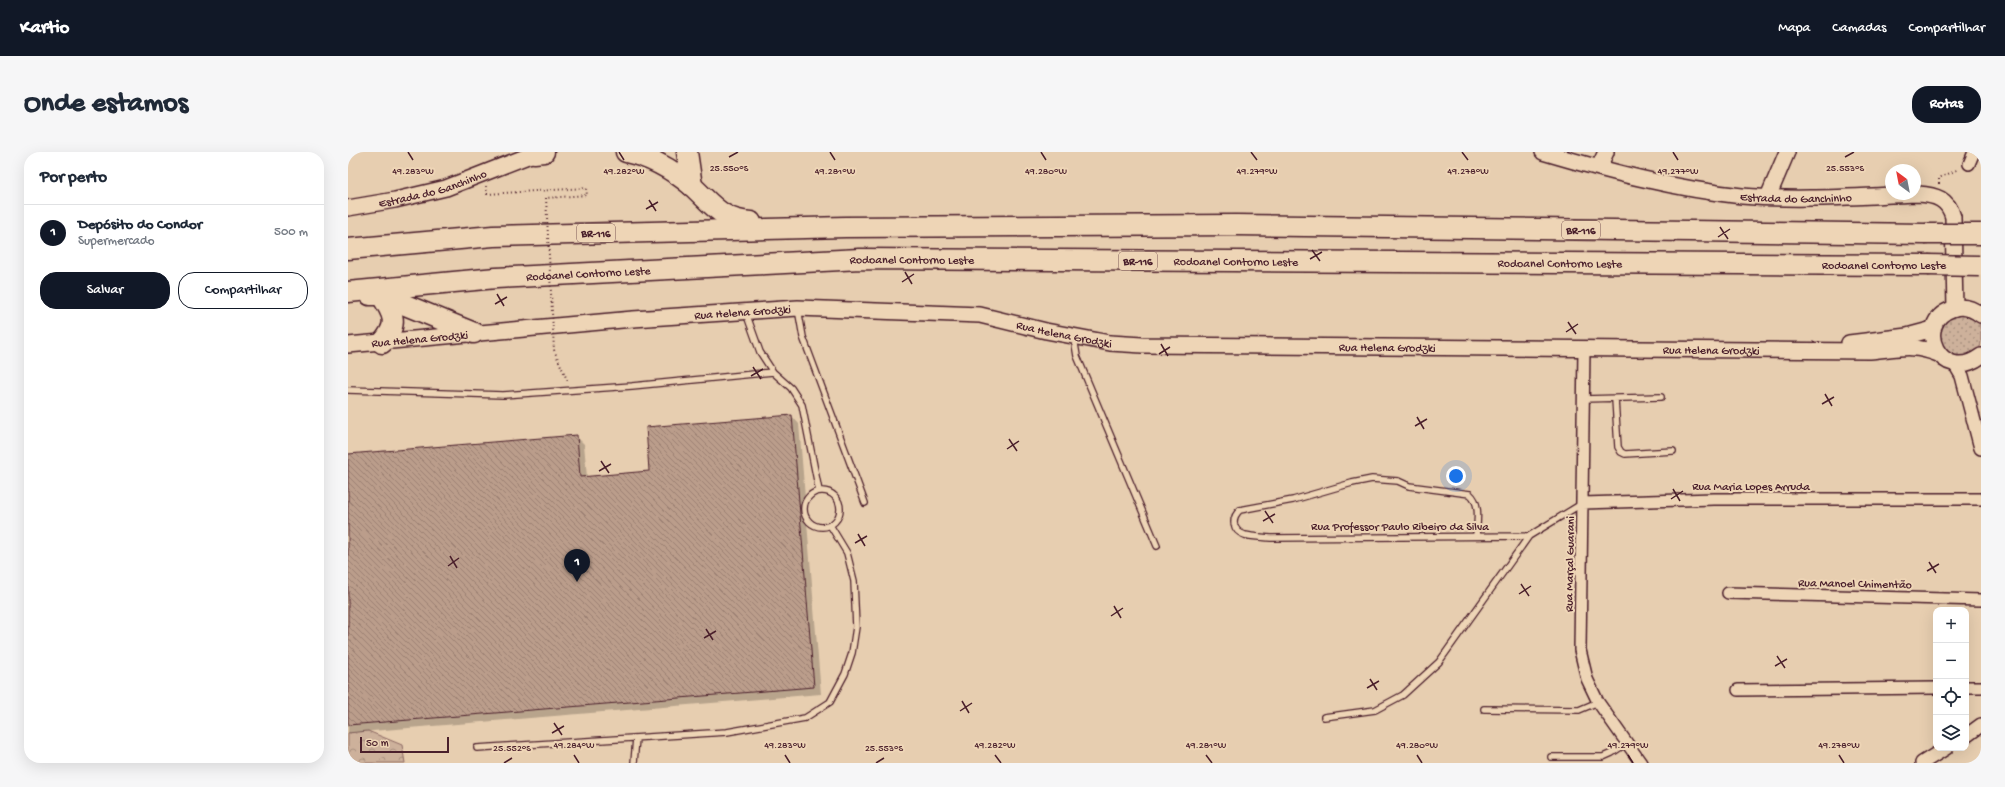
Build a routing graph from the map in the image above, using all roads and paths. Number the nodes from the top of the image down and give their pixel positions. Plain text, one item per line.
1 (539, 152) edge
2 (626, 152) edge
3 (687, 152) edge
4 (1543, 152) edge
5 (1606, 152) edge
6 (1787, 152) edge
7 (1974, 152) edge
8 (1968, 164) joint
9 (1599, 167) junction
10 (485, 173) junction
11 (692, 186) junction
12 (1768, 197) junction
13 (1939, 197) junction
14 (348, 208) edge
15 (845, 227) junction
16 (1981, 234) edge
17 (348, 249) edge
18 (1980, 266) edge
19 (348, 292) edge
20 (348, 295) edge
21 (382, 295) junction
22 (798, 308) junction
23 (1955, 308) junction
24 (745, 311) junction
25 (1981, 315) edge
26 (1933, 328) junction
27 (474, 333) junction
28 (1073, 336) junction
29 (382, 343) junction
30 (348, 344) edge
31 (1584, 349) junction
32 (1783, 350) junction
33 (1938, 354) junction
34 (1981, 356) edge
35 (1961, 368) junction
36 (773, 372) junction
37 (348, 390) edge
38 (571, 390) junction
39 (1661, 397) dead end
40 (1583, 399) junction
41 (1615, 399) junction
42 (1981, 448) edge
43 (1673, 451) dead end
44 (819, 491) junction
45 (1981, 499) edge
46 (865, 503) dead end
47 (1583, 503) junction
48 (830, 525) junction
49 (1476, 536) junction
50 (1529, 536) junction
51 (1157, 546) dead end
52 (1728, 593) dead end
53 (1981, 600) edge
54 (1981, 687) edge
55 (1933, 688) edge
56 (1969, 688) edge
57 (1738, 690) dead end
58 (1598, 702) junction
59 (1484, 709) dead end
60 (1324, 717) dead end
61 (1981, 726) edge
62 (1969, 734) edge
63 (636, 738) junction
64 (1626, 742) junction
65 (477, 748) dead end
66 (1941, 751) edge
67 (1551, 757) dead end
68 (634, 763) edge
69 (1641, 763) edge
70 (1922, 763) edge

1 - 10 main road, Estrada do Ganchinho
2 - 11 highway
3 - 11 highway
4 - 9 main road, Estrada do Ganchinho
5 - 9 main road
6 - 12 main road
7 - 8 street
8 - 13 path
9 - 12 main road, Estrada do Ganchinho
10 - 14 main road, Estrada do Ganchinho
10 - 38 path, bridge
11 - 15 highway
12 - 13 main road, Estrada do Ganchinho
13 - 23 main road
15 - 16 highway, BR-116, bridge
15 - 17 highway, BR-116
18 - 19 highway, Rodoanel Contorno Leste / BR-116, bridge
20 - 21 highway
21 - 27 highway
21 - 29 highway
22 - 24 main road, Rua Helena Grodzki
22 - 28 main road, Rua Helena Grodzki
22 - 46 lane
23 - 25 main road
23 - 26 main road
24 - 27 main road, Rua Helena Grodzki
24 - 36 lane
26 - 32 main road, Rua Helena Grodzki
26 - 33 main road
27 - 29 main road, Rua Helena Grodzki
28 - 31 main road, Rua Helena Grodzki
28 - 51 lane
29 - 30 main road, Rua Helena Grodzki
31 - 32 main road, Rua Helena Grodzki
31 - 40 street, Rua Marçal Guarani
32 - 33 main road, Rua Helena Grodzki
33 - 35 main road, Rua Helena Grodzki
34 - 35 main road
35 - 42 street
36 - 38 lane
36 - 44 lane
37 - 38 lane
39 - 41 lane
40 - 41 lane
40 - 47 street, Rua Marçal Guarani
41 - 43 lane
44 - 48 lane
44 - 48 lane
45 - 47 street, Rua Maria Lopes Arruda
47 - 50 lane, Rua Maria Lopes Arruda
47 - 58 street, Rua Marçal Guarani
48 - 63 lane
49 - 49 lane, Rua Professor Paulo Ribeiro da Silva
49 - 50 lane, Rua Professor Paulo Ribeiro da Silva
50 - 60 lane, Rua Maria Lopes Arruda
52 - 53 street, Rua Manoel Chimentão
54 - 56 street
55 - 57 street
58 - 59 lane
58 - 64 street, Rua Marçal Guarani
61 - 62 street
63 - 65 lane
63 - 68 lane
64 - 67 lane
64 - 69 street, Rua Marçal Guarani
66 - 70 street

